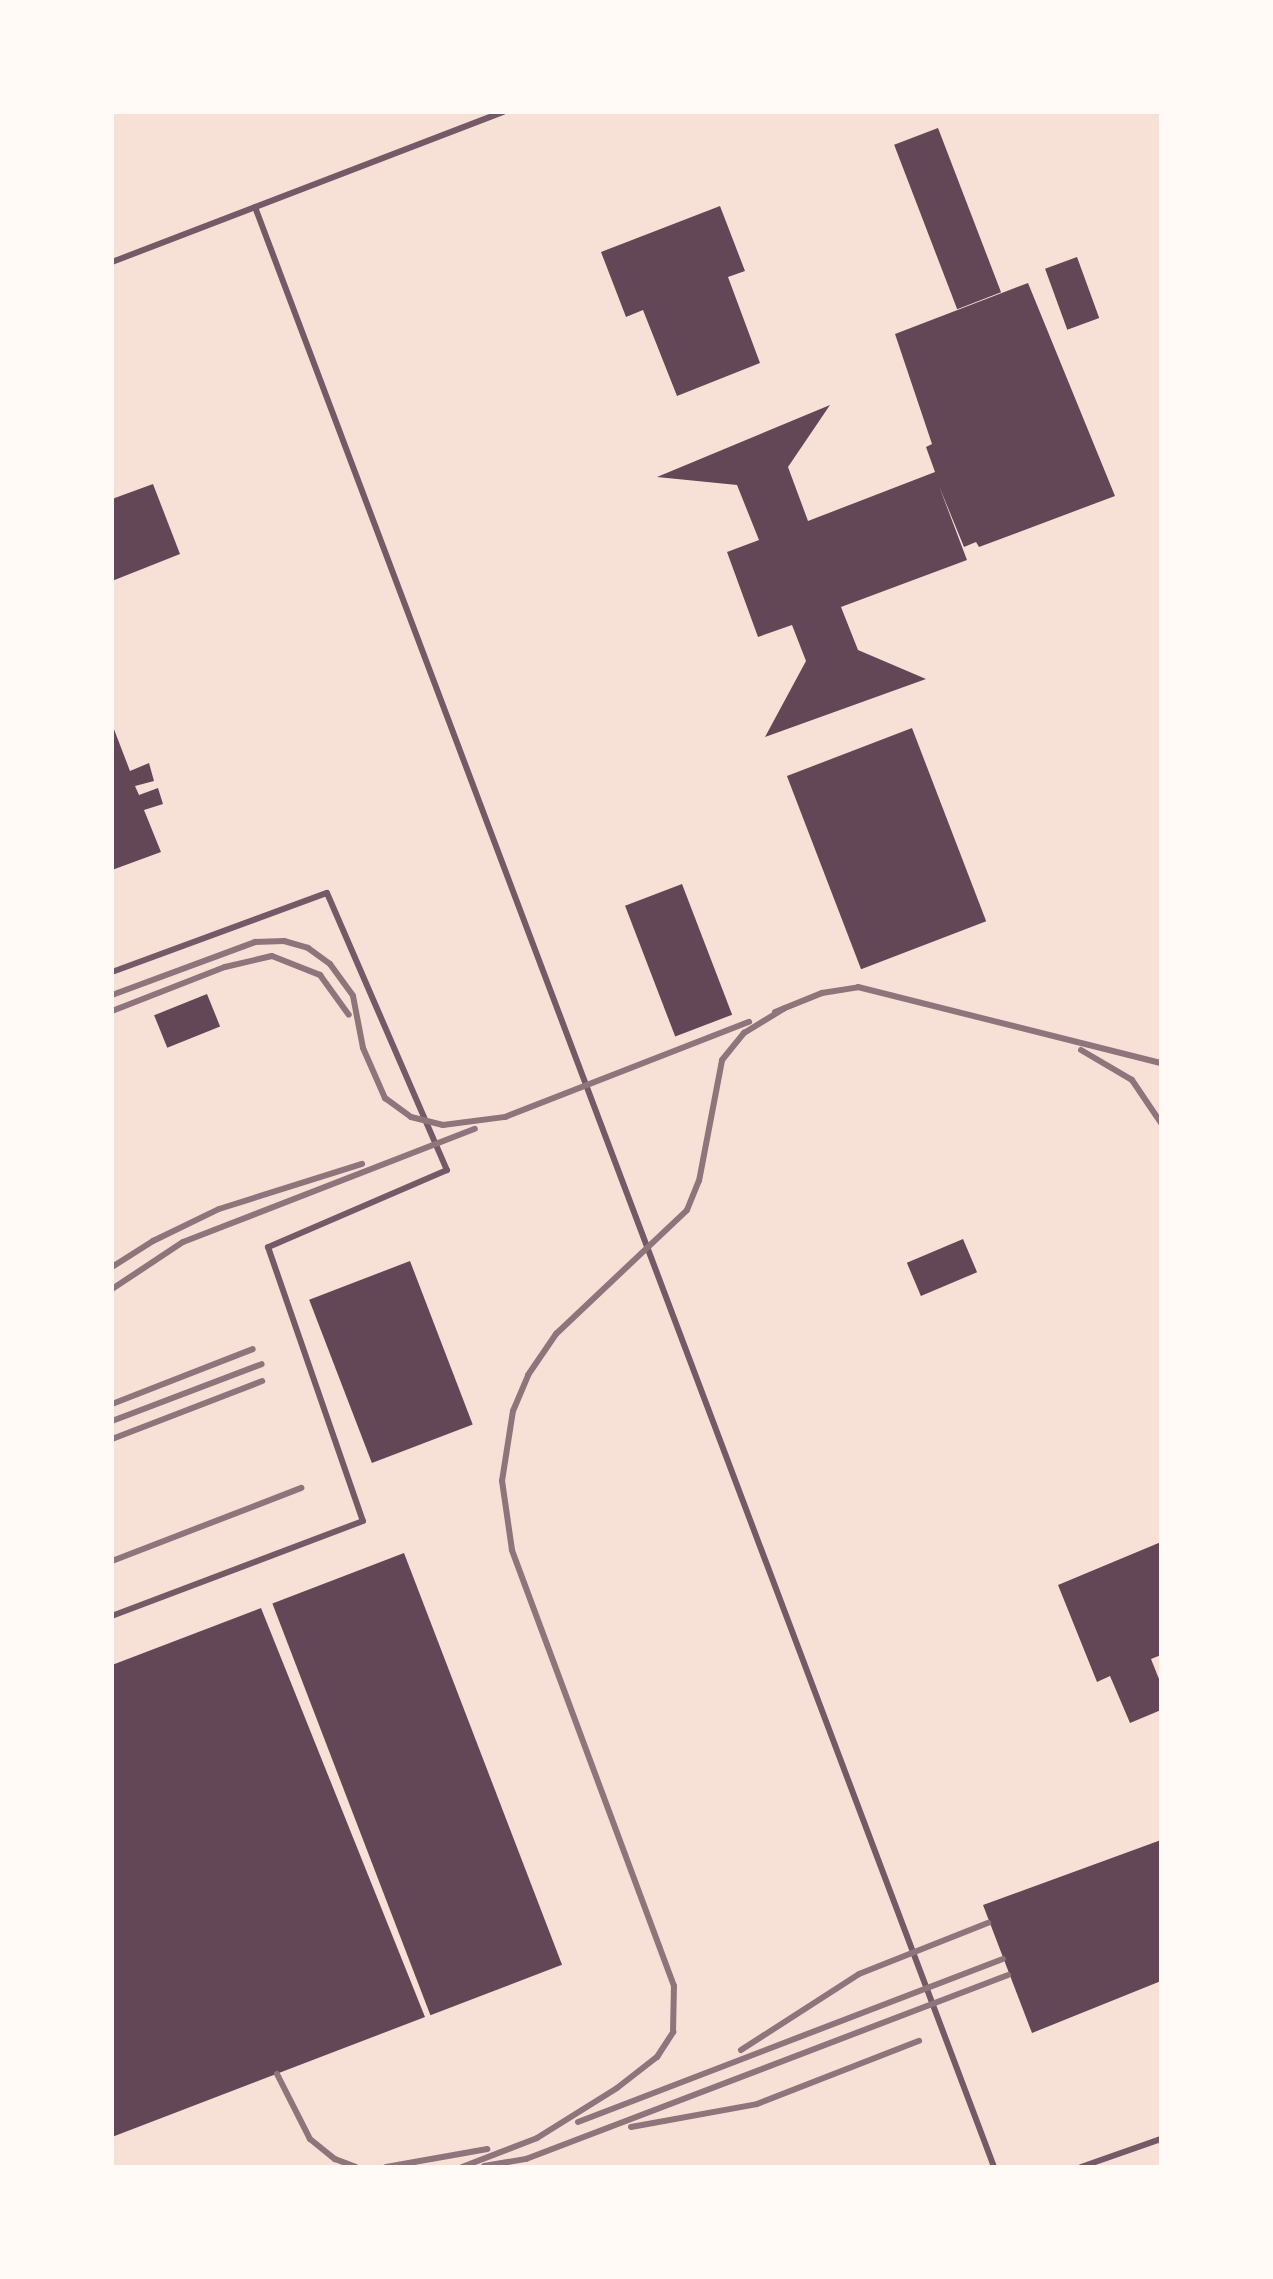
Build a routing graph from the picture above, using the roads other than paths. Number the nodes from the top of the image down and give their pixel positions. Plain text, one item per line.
1 (503, 112) edge
2 (255, 207) junction
3 (112, 262) edge
4 (112, 972) edge
5 (112, 1616) edge
6 (1161, 2139) edge
7 (994, 2167) edge
8 (1081, 2167) edge

1 - 2 lane
2 - 3 lane
2 - 7 lane
4 - 5 lane
6 - 8 lane

